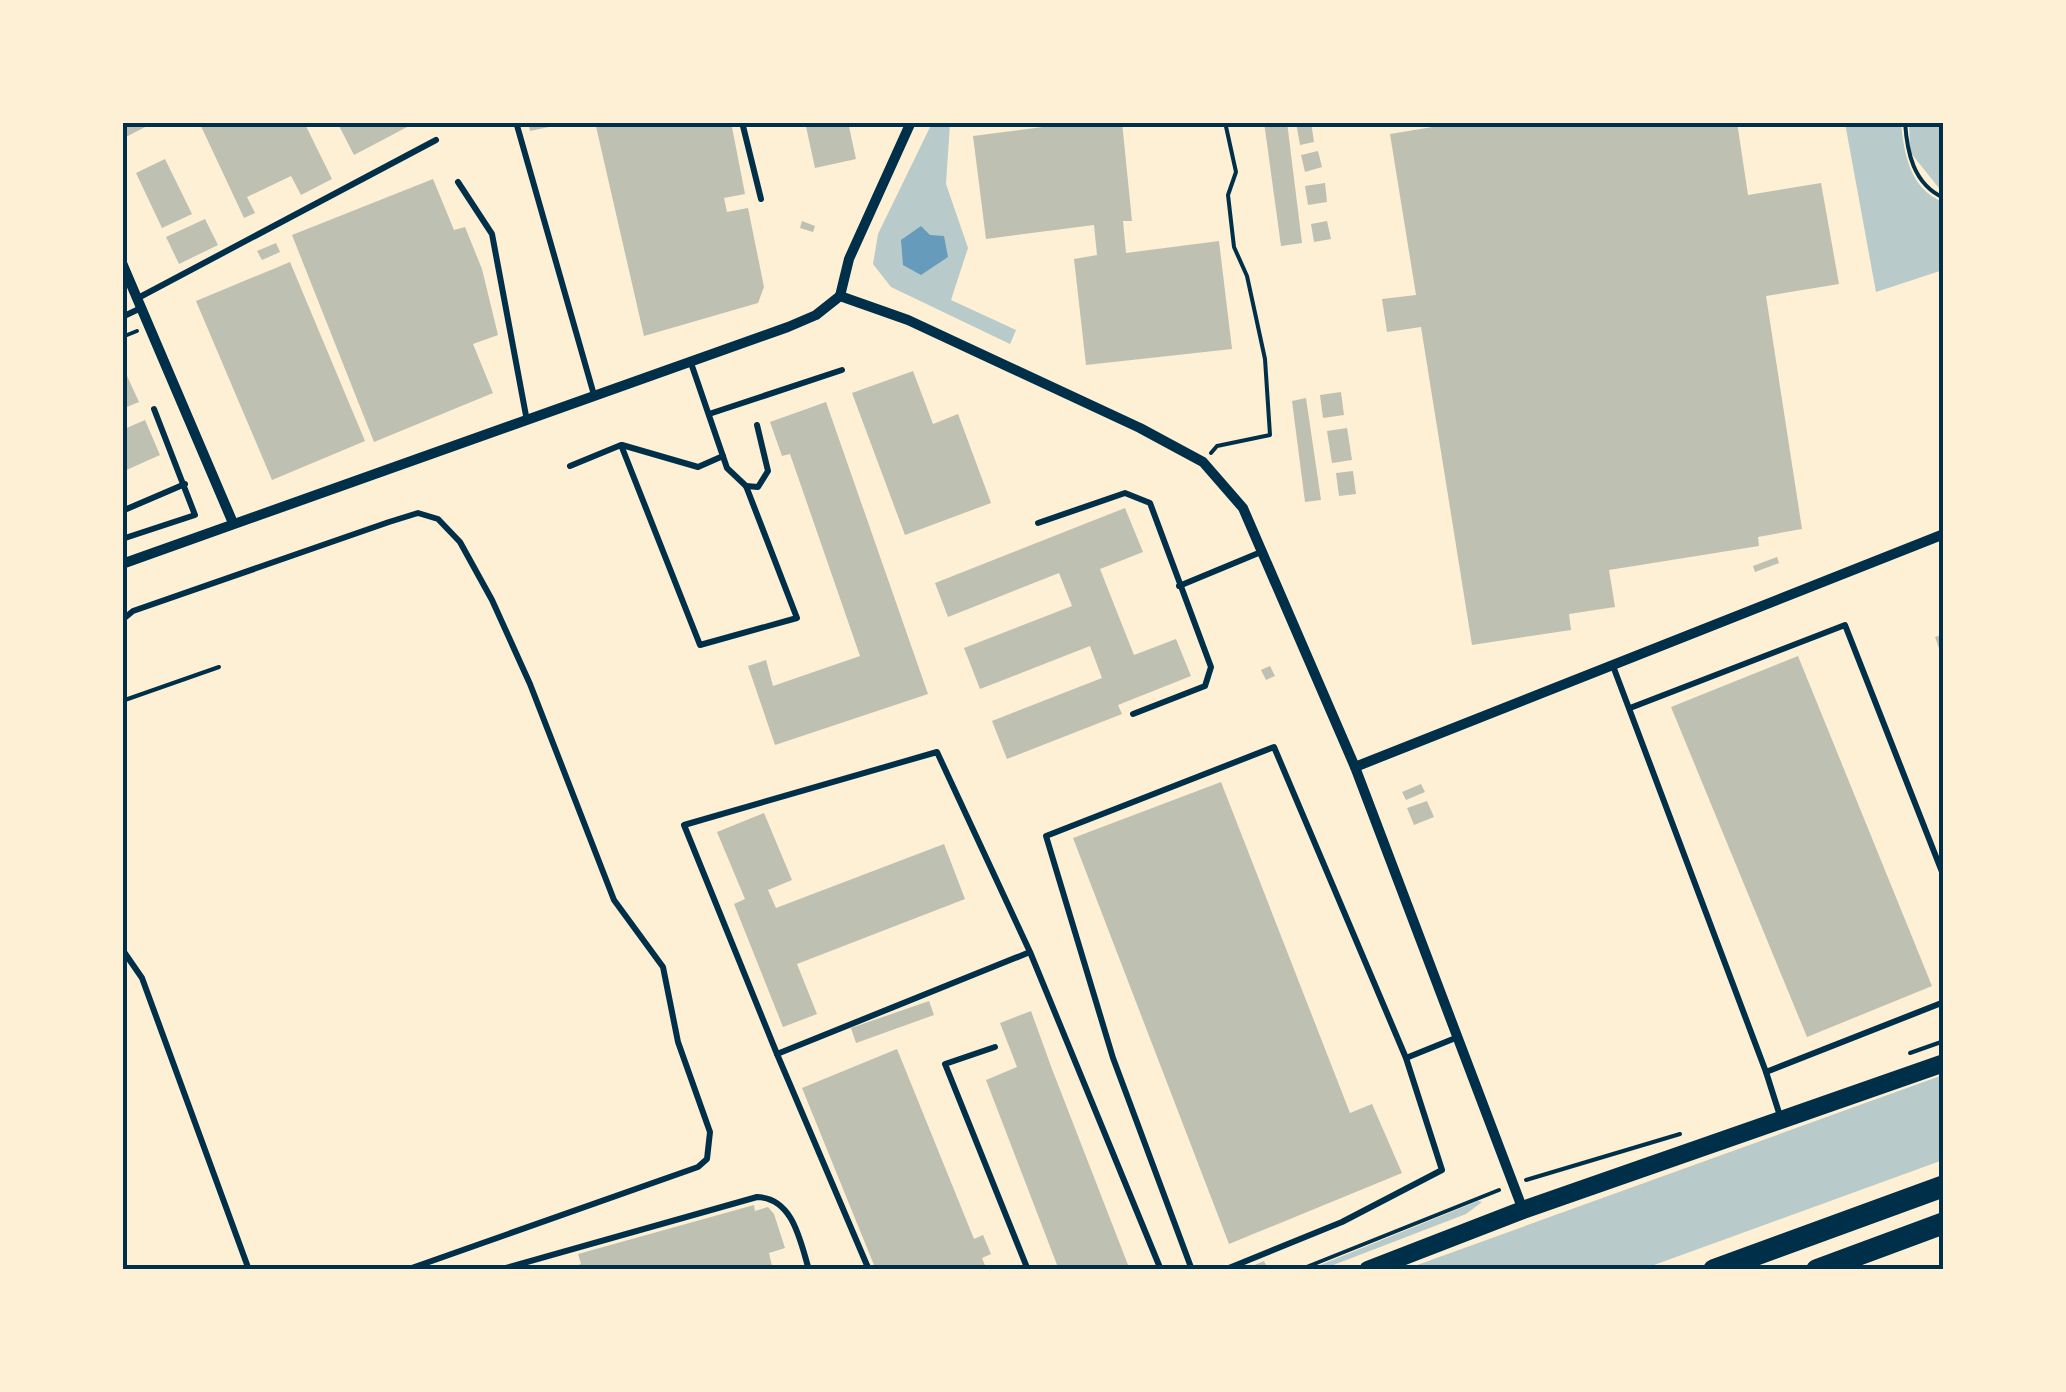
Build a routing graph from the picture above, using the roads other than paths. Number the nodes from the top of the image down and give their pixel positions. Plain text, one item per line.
1 (516, 122) edge
2 (742, 122) edge
3 (911, 122) edge
4 (436, 140) dead end
5 (458, 182) dead end
6 (760, 199) dead end
7 (122, 262) edge
8 (840, 296) junction
9 (139, 303) junction
10 (122, 316) edge
11 (692, 362) junction
12 (842, 370) dead end
13 (594, 397) junction
14 (154, 409) dead end
15 (709, 414) junction
16 (527, 421) junction
17 (757, 425) dead end
18 (621, 445) junction
19 (723, 456) junction
20 (570, 466) dead end
21 (184, 484) junction
22 (746, 486) junction
23 (122, 512) edge
24 (233, 523) junction
25 (1038, 523) dead end
26 (1944, 534) edge
27 (122, 540) edge
28 (1265, 551) junction
29 (122, 564) edge
30 (1179, 586) junction
31 (122, 620) edge
32 (1612, 665) junction
33 (1630, 708) junction
34 (1132, 714) dead end
35 (1355, 767) junction
36 (1944, 878) edge
37 (122, 949) edge
38 (1030, 952) junction
39 (1944, 1002) edge
40 (1460, 1037) junction
41 (995, 1046) dead end
42 (777, 1054) junction
43 (1406, 1058) junction
44 (1944, 1063) edge
45 (1766, 1072) junction
46 (1782, 1122) junction
47 (1944, 1186) edge
48 (1523, 1210) junction
49 (1944, 1223) edge
50 (250, 1270) edge
51 (406, 1270) edge
52 (499, 1270) edge
53 (810, 1270) edge
54 (869, 1270) edge
55 (1028, 1270) edge
56 (1161, 1270) edge
57 (1192, 1270) edge
58 (1224, 1270) edge
59 (1368, 1270) edge
60 (1714, 1270) edge
61 (1817, 1270) edge

1 - 13 lane
2 - 6 lane
3 - 8 street
4 - 9 lane
5 - 16 lane
7 - 9 street
8 - 11 street
8 - 28 street
9 - 10 lane
9 - 24 street
11 - 13 street
11 - 15 lane
12 - 15 lane
13 - 16 street
14 - 21 lane
15 - 19 lane
16 - 24 street
17 - 22 lane
18 - 19 lane
18 - 20 lane
18 - 22 lane
19 - 22 lane
21 - 23 lane
21 - 27 lane
24 - 29 street
25 - 30 lane
26 - 32 street
28 - 30 lane
28 - 35 street
30 - 34 lane
31 - 51 lane
32 - 33 lane
32 - 35 street
33 - 36 lane
33 - 45 lane
35 - 40 street
37 - 50 lane
38 - 42 lane
38 - 42 lane
38 - 56 lane
39 - 45 lane
40 - 43 lane
40 - 48 street
41 - 55 lane
42 - 54 lane
43 - 57 lane
43 - 58 lane
44 - 46 main road
45 - 46 lane
46 - 48 main road
47 - 60 highway
48 - 59 main road
49 - 61 highway
52 - 53 lane

